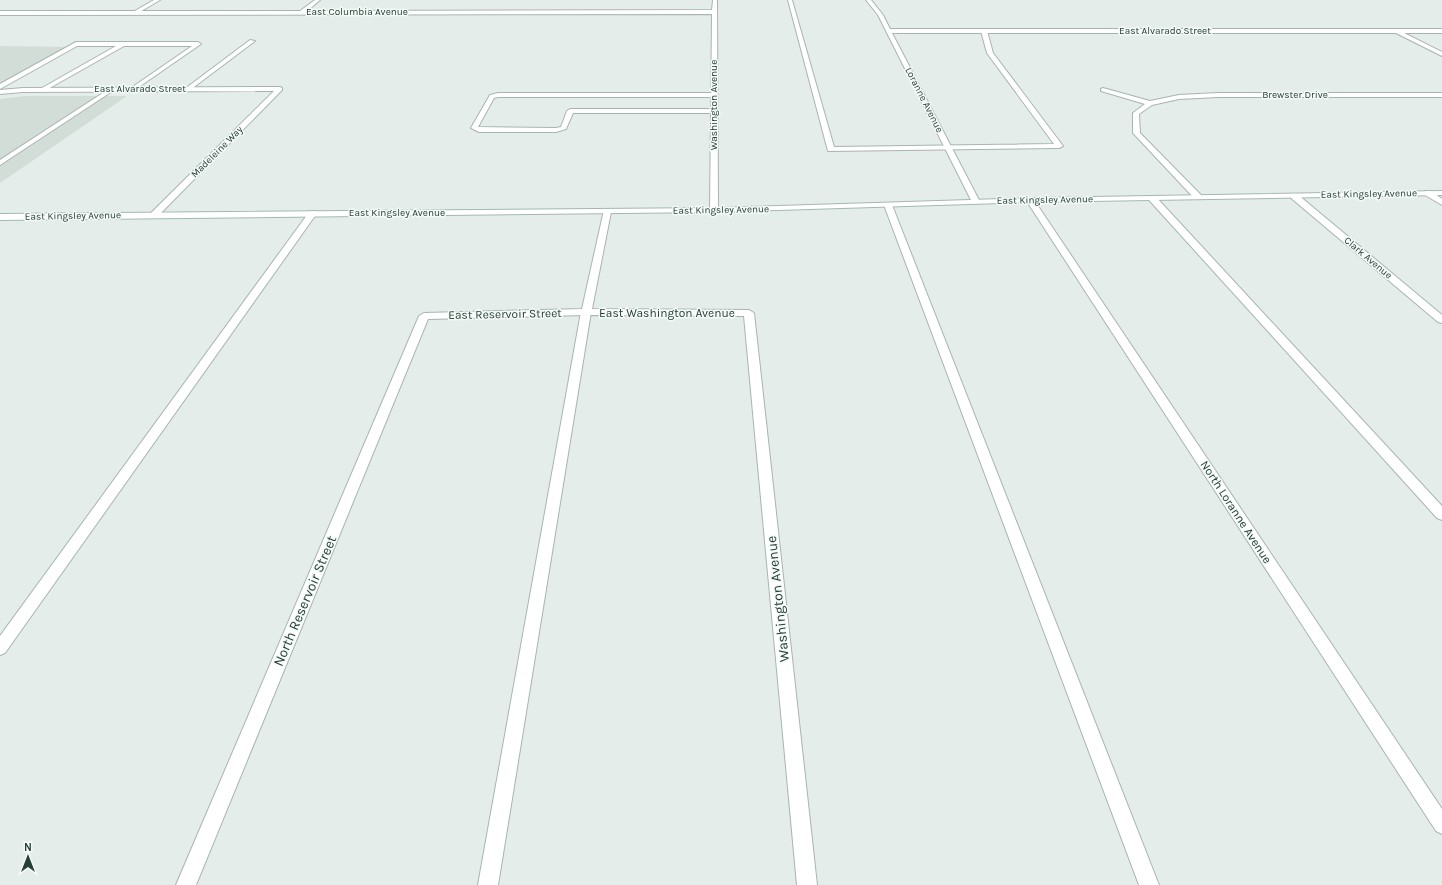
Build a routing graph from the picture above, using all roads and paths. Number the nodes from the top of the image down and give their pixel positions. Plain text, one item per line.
1 (158, 0) edge
2 (318, 0) edge
3 (715, 0) edge
4 (790, 0) edge
5 (868, 0) edge
6 (136, 12) junction
7 (302, 12) junction
8 (714, 12) junction
9 (0, 13) edge
10 (888, 31) junction
11 (984, 31) junction
12 (1396, 31) junction
13 (1442, 31) edge
14 (252, 41) dead end
15 (123, 44) junction
16 (1442, 54) edge
17 (0, 87) edge
18 (44, 89) junction
19 (112, 89) junction
20 (133, 89) junction
21 (188, 89) junction
22 (280, 89) joint
23 (1103, 90) dead end
24 (0, 92) edge
25 (714, 95) junction
26 (1442, 95) edge
27 (573, 103) junction
28 (1150, 103) junction
29 (714, 111) junction
30 (948, 147) junction
31 (0, 163) edge
32 (1428, 193) junction
33 (1442, 193) edge
34 (1294, 196) junction
35 (1198, 197) junction
36 (1152, 198) junction
37 (1030, 200) junction
38 (976, 202) junction
39 (1442, 203) edge
40 (888, 205) junction
41 (714, 210) junction
42 (607, 212) junction
43 (313, 213) junction
44 (155, 214) junction
45 (0, 217) edge
46 (586, 312) junction
47 (749, 313) joint
48 (424, 316) joint
49 (1442, 320) edge
50 (1442, 515) edge
51 (0, 648) edge
52 (1442, 825) edge
53 (186, 885) edge
54 (488, 885) edge
55 (807, 885) edge
56 (1149, 885) edge

1 - 6 street
2 - 7 street
3 - 8 street, Washington Avenue
4 - 30 street
5 - 10 street, Loranne Avenue
6 - 7 street, East Columbia Avenue
6 - 9 street, East Columbia Avenue
7 - 8 street, East Columbia Avenue
8 - 25 street, Washington Avenue
10 - 11 street, East Alvarado Street
10 - 30 street, Loranne Avenue
11 - 12 street, East Alvarado Street
11 - 30 street
12 - 13 street, East Alvarado Street
12 - 16 street
14 - 21 street
15 - 17 street
15 - 18 street
15 - 20 street
18 - 19 street, East Alvarado Street
18 - 24 street, East Alvarado Street
19 - 20 street, East Alvarado Street
19 - 31 street
20 - 21 street, East Alvarado Street
21 - 22 street, East Alvarado Street
22 - 44 street, Madeleine Way
23 - 28 street
25 - 27 street
25 - 29 street, Washington Avenue
26 - 28 street, Brewster Drive
27 - 27 street
27 - 29 street
28 - 35 street
29 - 41 street, Washington Avenue
30 - 38 street, Loranne Avenue
32 - 33 street, East Kingsley Avenue
32 - 34 street, East Kingsley Avenue
32 - 39 street
34 - 35 street, East Kingsley Avenue
34 - 49 street, Clark Avenue
35 - 36 street, East Kingsley Avenue
36 - 37 street, East Kingsley Avenue
36 - 50 street
37 - 38 street, East Kingsley Avenue
37 - 52 street, North Loranne Avenue
38 - 40 street, East Kingsley Avenue
40 - 41 street, East Kingsley Avenue
40 - 56 street
41 - 42 street, East Kingsley Avenue
42 - 43 street, East Kingsley Avenue
42 - 46 street
43 - 44 street, East Kingsley Avenue
43 - 51 street
44 - 45 street, East Kingsley Avenue
46 - 47 street, East Washington Avenue
46 - 48 street, East Reservoir Street
46 - 54 street
47 - 55 street, Washington Avenue
48 - 53 street, North Reservoir Street

